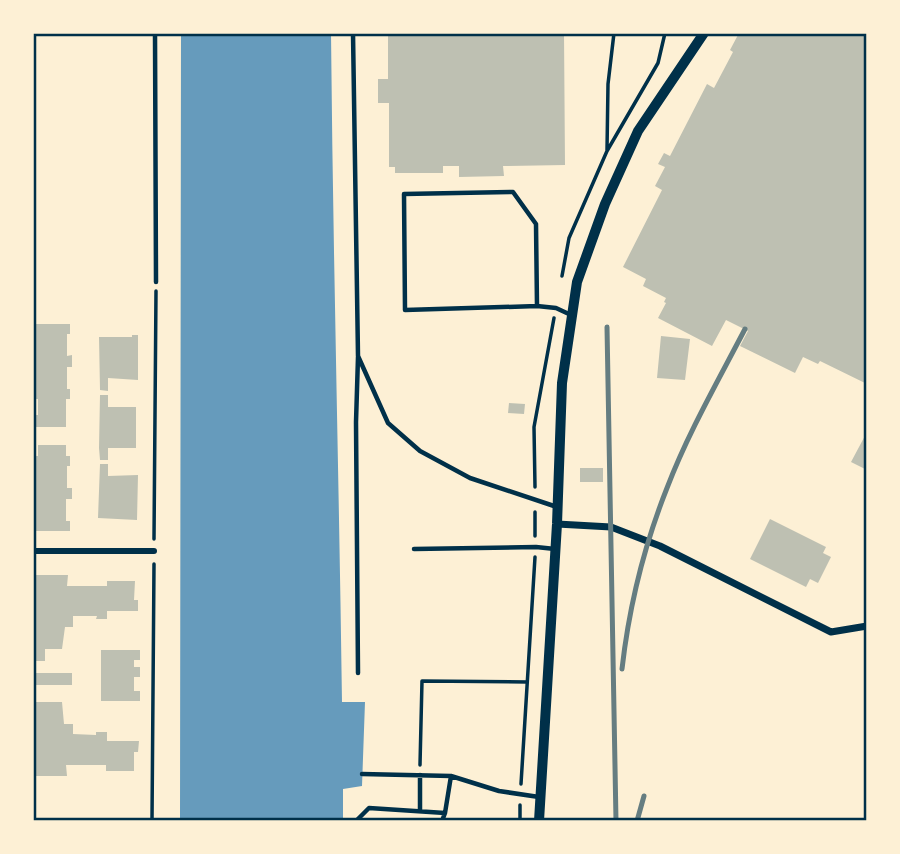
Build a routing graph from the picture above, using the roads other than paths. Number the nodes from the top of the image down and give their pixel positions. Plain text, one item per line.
1 (155, 33) edge
2 (353, 33) edge
3 (704, 33) edge
4 (156, 282) dead end
5 (537, 306) junction
6 (572, 316) junction
7 (358, 356) junction
8 (558, 507) junction
9 (557, 524) junction
10 (414, 549) dead end
11 (555, 549) junction
12 (33, 551) edge
13 (154, 551) dead end
14 (867, 626) edge
15 (358, 673) dead end
16 (362, 774) dead end
17 (420, 775) junction
18 (451, 776) junction
19 (540, 797) junction
20 (420, 811) junction
21 (445, 813) junction
22 (356, 821) edge
23 (442, 821) edge
24 (539, 821) edge

1 - 4 lane
2 - 7 lane
3 - 6 street
5 - 5 lane
5 - 6 lane
6 - 8 street
7 - 8 lane
7 - 15 lane
8 - 9 street
9 - 11 street
9 - 14 street
10 - 11 lane
11 - 19 street
12 - 13 street
16 - 17 lane
17 - 18 lane
17 - 20 lane
18 - 19 lane
18 - 21 lane
19 - 24 street
20 - 21 lane
20 - 22 lane
21 - 23 lane

